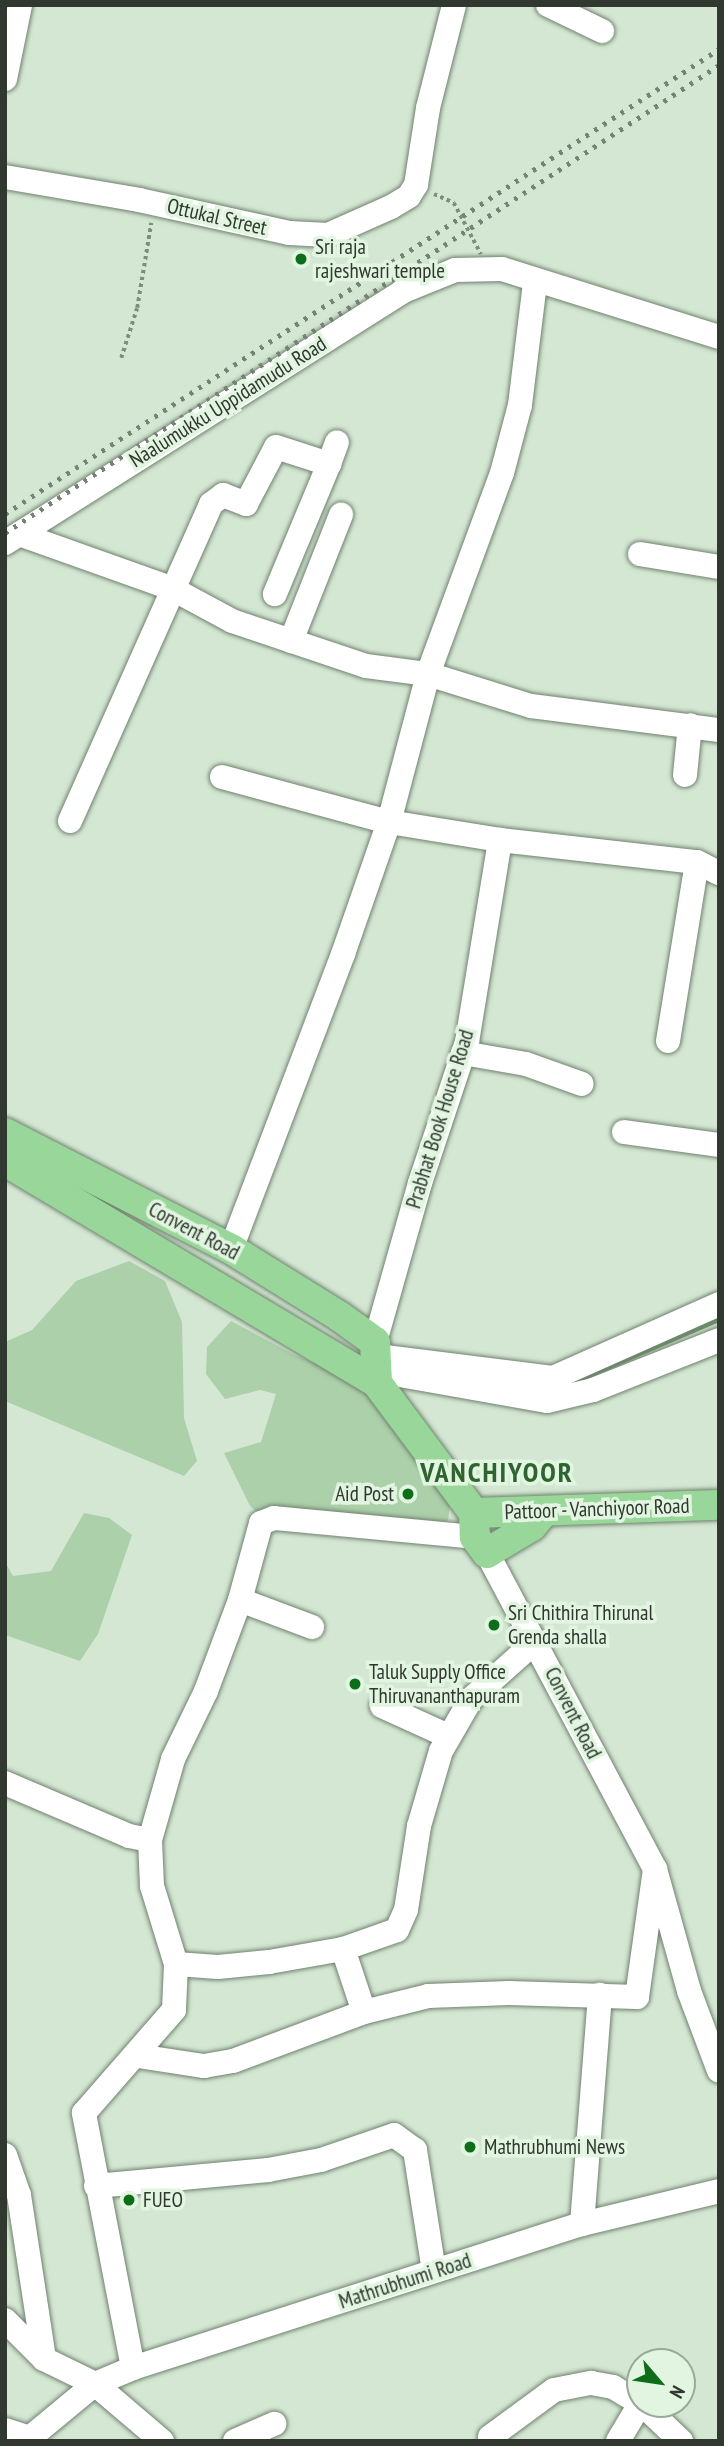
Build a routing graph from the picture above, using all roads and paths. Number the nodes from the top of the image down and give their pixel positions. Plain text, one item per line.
1 (20, 5) edge
2 (454, 5) edge
3 (548, 5) edge
4 (602, 31) dead end
5 (5, 79) edge
6 (5, 177) edge
7 (155, 203) junction
8 (454, 203) dead end
9 (481, 254) dead end
10 (535, 282) junction
11 (716, 330) edge
12 (121, 358) dead end
13 (341, 515) dead end
14 (12, 539) edge
15 (640, 554) dead end
16 (5, 565) edge
17 (719, 567) edge
18 (171, 588) junction
19 (275, 594) dead end
20 (291, 641) junction
21 (428, 674) junction
22 (690, 726) junction
23 (719, 730) edge
24 (685, 775) dead end
25 (222, 777) dead end
26 (70, 821) dead end
27 (389, 822) junction
28 (500, 839) junction
29 (708, 867) edge
30 (668, 1041) dead end
31 (463, 1053) junction
32 (582, 1084) dead end
33 (624, 1132) dead end
34 (5, 1133) edge
35 (719, 1145) edge
36 (5, 1161) edge
37 (231, 1249) junction
38 (719, 1304) edge
39 (719, 1339) edge
40 (376, 1363) junction
41 (719, 1505) edge
42 (544, 1511) junction
43 (479, 1534) junction
44 (240, 1600) junction
45 (312, 1627) dead end
46 (536, 1641) junction
47 (382, 1706) dead end
48 (448, 1736) junction
49 (5, 1783) edge
50 (150, 1840) junction
51 (655, 1869) junction
52 (344, 1949) junction
53 (176, 1964) junction
54 (600, 1995) junction
55 (364, 2012) junction
56 (712, 2029) edge
57 (138, 2056) junction
58 (719, 2071) edge
59 (5, 2155) edge
60 (96, 2186) junction
61 (719, 2191) edge
62 (582, 2224) junction
63 (434, 2271) junction
64 (5, 2320) edge
65 (44, 2359) junction
66 (133, 2368) junction
67 (95, 2384) junction
68 (626, 2395) edge
69 (632, 2418) edge
70 (656, 2418) edge
71 (274, 2424) dead end
72 (5, 2430) edge
73 (490, 2437) dead end
74 (28, 2439) edge
75 (162, 2441) edge
76 (235, 2441) edge
77 (618, 2441) edge
78 (681, 2441) edge

1 - 5 street
2 - 7 street, Ottukal Street
3 - 4 street
6 - 7 street, Ottukal Street
7 - 12 path
8 - 9 path, bridge
10 - 11 street
10 - 14 street, Naalumukku Uppidamudu Road
10 - 21 street
13 - 20 street
14 - 16 street
14 - 18 street
15 - 17 street
18 - 19 street
18 - 20 street
18 - 26 street
20 - 21 street
21 - 22 street
21 - 27 street
22 - 23 street
22 - 24 street
25 - 27 street
27 - 28 street
27 - 37 street
28 - 29 street
28 - 31 street, Prabhat Book House Road
29 - 30 street
31 - 32 street
31 - 40 street, Prabhat Book House Road
33 - 35 street
34 - 37 main road, Convent Road
36 - 40 main road
37 - 40 main road, Convent Road
38 - 40 street
39 - 40 street
40 - 43 main road, Convent Road
41 - 42 main road, Pattoor - Vanchiyoor Road
42 - 43 main road, Pattoor - Vanchiyoor Road
42 - 43 main road
43 - 44 street
43 - 46 street, Convent Road
44 - 45 street
44 - 50 street
46 - 48 street
46 - 51 street, Convent Road
47 - 48 street
48 - 52 street
49 - 50 street
50 - 53 street
51 - 54 street
51 - 56 street, Convent Road
52 - 53 street
52 - 55 street
53 - 57 street
54 - 55 street
54 - 62 street
55 - 57 street
56 - 58 street, Convent Road
57 - 60 street
59 - 65 street
60 - 63 street
60 - 66 street
61 - 62 street, Mathrubhumi Road
62 - 63 street, Mathrubhumi Road
63 - 66 street, Mathrubhumi Road
64 - 65 street
65 - 67 street
66 - 67 street, Mathrubhumi Road
67 - 74 street, Mathrubhumi Road
67 - 75 street
68 - 73 street
69 - 77 street
70 - 78 street
71 - 76 street
72 - 74 street

